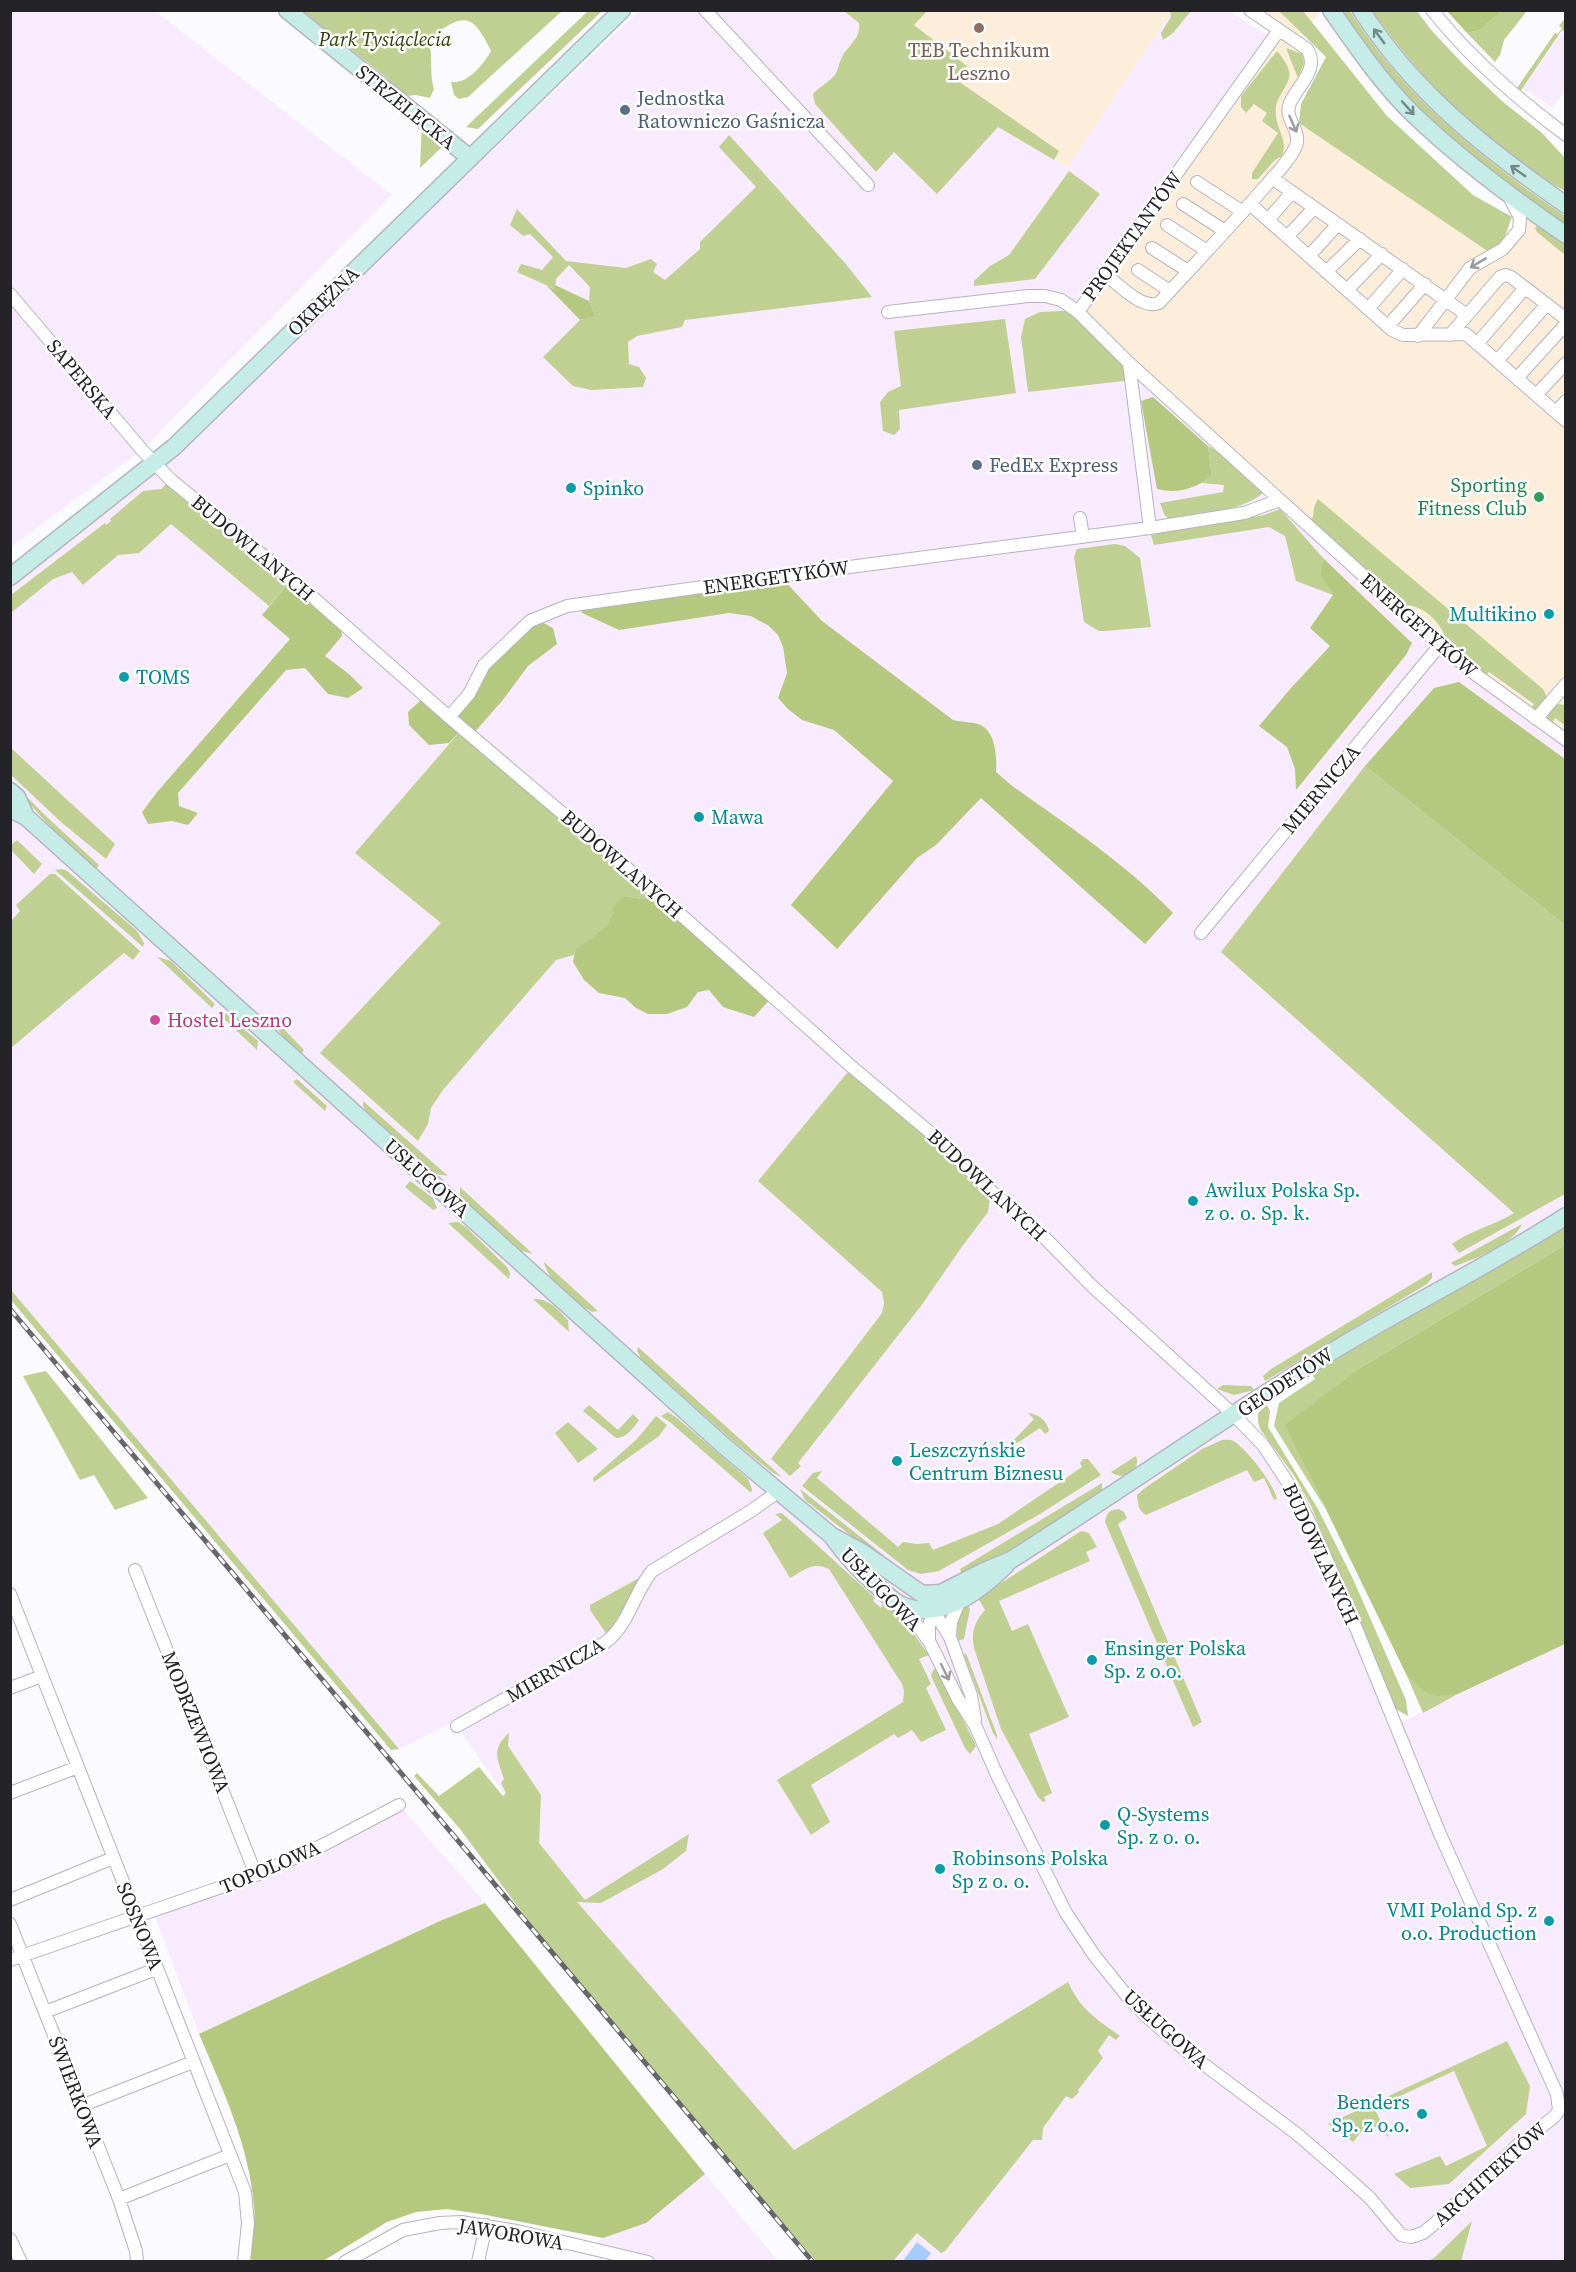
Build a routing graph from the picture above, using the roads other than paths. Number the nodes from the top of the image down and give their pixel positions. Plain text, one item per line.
1 (286, 10) edge
2 (622, 10) edge
3 (705, 10) edge
4 (1250, 10) edge
5 (1331, 10) edge
6 (1360, 10) edge
7 (1432, 10) edge
8 (1279, 30) junction
9 (1566, 135) edge
10 (470, 158) junction
11 (1272, 178) junction
12 (1197, 182) dead end
13 (868, 185) dead end
14 (1292, 192) junction
15 (1508, 195) junction
16 (1183, 204) dead end
17 (1566, 205) edge
18 (1246, 208) junction
19 (1314, 208) junction
20 (1268, 220) junction
21 (1338, 224) junction
22 (1167, 225) dead end
23 (1225, 231) junction
24 (1566, 235) edge
25 (1287, 237) junction
26 (1360, 239) junction
27 (1152, 248) dead end
28 (1207, 251) junction
29 (1382, 254) junction
30 (1309, 256) junction
31 (1403, 269) junction
32 (1138, 270) dead end
33 (1188, 271) junction
34 (1326, 272) junction
35 (1105, 274) junction
36 (1425, 284) junction
37 (1525, 288) junction
38 (1347, 290) junction
39 (1170, 291) junction
40 (10, 294) edge
41 (1447, 299) junction
42 (1547, 304) junction
43 (1368, 309) junction
44 (888, 312) dead end
45 (1078, 312) junction
46 (1467, 315) junction
47 (1566, 321) edge
48 (1388, 326) junction
49 (1450, 335) junction
50 (1418, 336) junction
51 (1477, 344) junction
52 (1497, 361) junction
53 (1129, 363) junction
54 (1566, 363) edge
55 (1517, 378) junction
56 (1536, 395) junction
57 (1566, 401) edge
58 (1556, 412) junction
59 (1566, 421) edge
60 (154, 463) junction
61 (1280, 500) junction
62 (1080, 518) dead end
63 (1150, 528) junction
64 (1083, 537) junction
65 (10, 577) edge
66 (1440, 645) junction
67 (1566, 684) edge
68 (449, 717) junction
69 (1536, 719) junction
70 (1566, 740) edge
71 (10, 791) edge
72 (10, 809) edge
73 (26, 817) junction
74 (1201, 933) dead end
75 (1566, 1216) edge
76 (1234, 1415) junction
77 (778, 1491) junction
78 (832, 1536) junction
79 (1011, 1560) junction
80 (135, 1570) dead end
81 (941, 1593) junction
82 (10, 1594) edge
83 (922, 1594) junction
84 (960, 1600) junction
85 (902, 1606) junction
86 (933, 1610) junction
87 (950, 1637) junction
88 (929, 1641) junction
89 (42, 1676) junction
90 (10, 1688) edge
91 (457, 1726) dead end
92 (976, 1727) junction
93 (78, 1767) junction
94 (10, 1793) edge
95 (399, 1805) dead end
96 (113, 1858) junction
97 (256, 1875) junction
98 (10, 1900) edge
99 (136, 1917) junction
100 (10, 1924) edge
101 (16, 1958) edge
102 (156, 1969) junction
103 (45, 2012) junction
104 (194, 2062) junction
105 (1560, 2102) joint
106 (81, 2106) junction
107 (230, 2155) junction
108 (119, 2199) junction
109 (486, 2225) junction
110 (1411, 2237) joint
111 (10, 2239) edge
112 (21, 2262) edge
113 (137, 2262) edge
114 (244, 2262) edge
115 (345, 2262) edge
116 (478, 2262) edge
117 (648, 2262) edge

1 - 10 street, STRZELECKA
2 - 10 street, OKRĘŻNA
3 - 13 street
4 - 8 street
5 -> 15 street
17 -> 6 street
7 - 9 street
8 -> 11 street
8 - 35 street, PROJEKTANTÓW
10 - 60 street, OKRĘŻNA
11 - 14 street
11 - 18 street
12 - 18 street
14 - 19 street
14 - 20 street
15 - 24 street
15 -> 41 street
16 - 23 street
18 - 20 street
18 - 23 street
19 - 21 street
19 - 25 street
20 - 25 street
21 - 26 street
21 - 30 street
22 - 28 street
23 - 28 street
25 - 30 street
26 - 29 street
26 - 34 street
27 - 33 street
28 - 33 street
29 - 31 street
29 - 38 street
30 - 34 street
31 - 36 street
31 - 43 street
32 - 39 street
33 - 39 street
34 - 38 street
35 - 39 street
35 - 45 street, PROJEKTANTÓW
36 - 41 street
36 - 48 street
37 - 42 street
37 - 46 street
37 - 51 street
38 - 43 street
40 - 60 street, SAPERSKA
41 - 46 street
41 - 50 street
42 - 47 street
42 - 52 street
43 - 48 street
44 - 45 street, PROJEKTANTÓW
45 - 53 street, ENERGETYKÓW
46 - 49 street
47 - 55 street
48 - 50 street
49 - 50 street
49 - 51 street
51 - 52 street
52 - 55 street
53 - 61 street, ENERGETYKÓW
53 - 63 street
54 - 56 street
55 - 56 street
56 - 58 street
57 - 58 street
58 - 59 street
60 - 65 street, OKRĘŻNA
60 - 68 street, BUDOWLANYCH
61 - 63 street, ENERGETYKÓW
61 - 66 street, ENERGETYKÓW
62 - 64 street
63 - 64 street, ENERGETYKÓW
64 - 68 street, ENERGETYKÓW
66 - 69 street, ENERGETYKÓW
66 - 74 street, MIERNICZA
67 - 69 street
68 - 76 street, BUDOWLANYCH
69 - 70 street, ENERGETYKÓW
71 - 73 street, USŁUGOWA
72 - 73 street, USŁUGOWA
73 - 77 street, USŁUGOWA
75 - 76 street, GEODETÓW
76 - 79 street, GEODETÓW
76 - 105 street, BUDOWLANYCH
77 - 78 street, USŁUGOWA
77 - 91 street, MIERNICZA
78 - 83 street, USŁUGOWA
78 - 85 street, USŁUGOWA
79 - 81 street, GEODETÓW
79 - 84 street, GEODETÓW
80 - 97 street, MODRZEWIOWA
81 - 83 street, USŁUGOWA
81 - 86 street, USŁUGOWA
82 - 89 street, SOSNOWA
83 - 86 street, USŁUGOWA
84 - 86 street, GEODETÓW
84 - 87 street
85 - 86 street, GEODETÓW
85 - 88 street, USŁUGOWA
86 - 87 street, USŁUGOWA
86 - 88 street, USŁUGOWA
87 - 92 street, USŁUGOWA
88 -> 92 street, USŁUGOWA
89 - 90 street
89 - 93 street, SOSNOWA
92 - 110 street, USŁUGOWA
93 - 94 street
93 - 96 street, SOSNOWA
95 - 97 street, TOPOLOWA
96 - 98 street
96 - 99 street, SOSNOWA
97 - 99 street, TOPOLOWA
99 - 101 street, TOPOLOWA
99 - 102 street, SOSNOWA
100 - 101 street, ŚWIERKOWA
101 - 103 street, ŚWIERKOWA
102 - 103 street
102 - 104 street, SOSNOWA
103 - 106 street, ŚWIERKOWA
104 - 106 street
104 - 107 street, SOSNOWA
105 - 110 street, ARCHITEKTÓW
106 - 108 street, ŚWIERKOWA
107 - 108 street
107 - 114 street, SOSNOWA
108 - 113 street, ŚWIERKOWA
109 - 115 street, JAWOROWA
109 - 116 street
109 - 117 street, JAWOROWA
111 - 112 street

